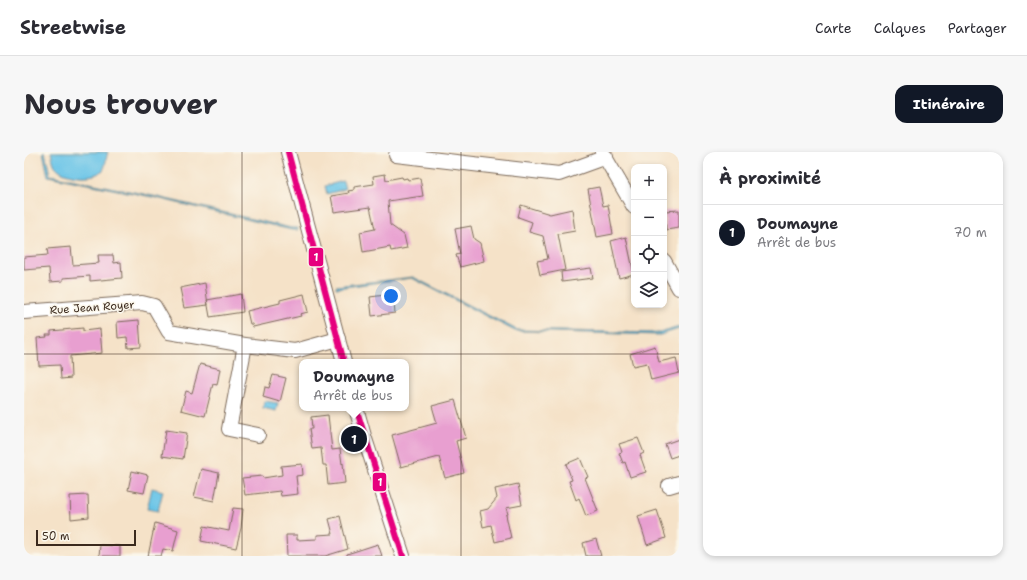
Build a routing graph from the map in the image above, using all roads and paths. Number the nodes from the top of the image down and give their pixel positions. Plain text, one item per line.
1 (288, 152) edge
2 (396, 155) dead end
3 (604, 155) edge
4 (631, 202) edge
5 (667, 266) edge
6 (679, 288) edge
7 (24, 312) edge
8 (338, 339) junction
9 (244, 345) junction
10 (343, 359) edge
11 (357, 411) edge
12 (258, 435) dead end
13 (403, 556) edge

1 - 8 street
2 - 3 street
3 - 4 street
5 - 6 street
7 - 9 street, Rue Jean Royer
8 - 9 street
8 - 10 street
9 - 12 street
11 - 13 street

